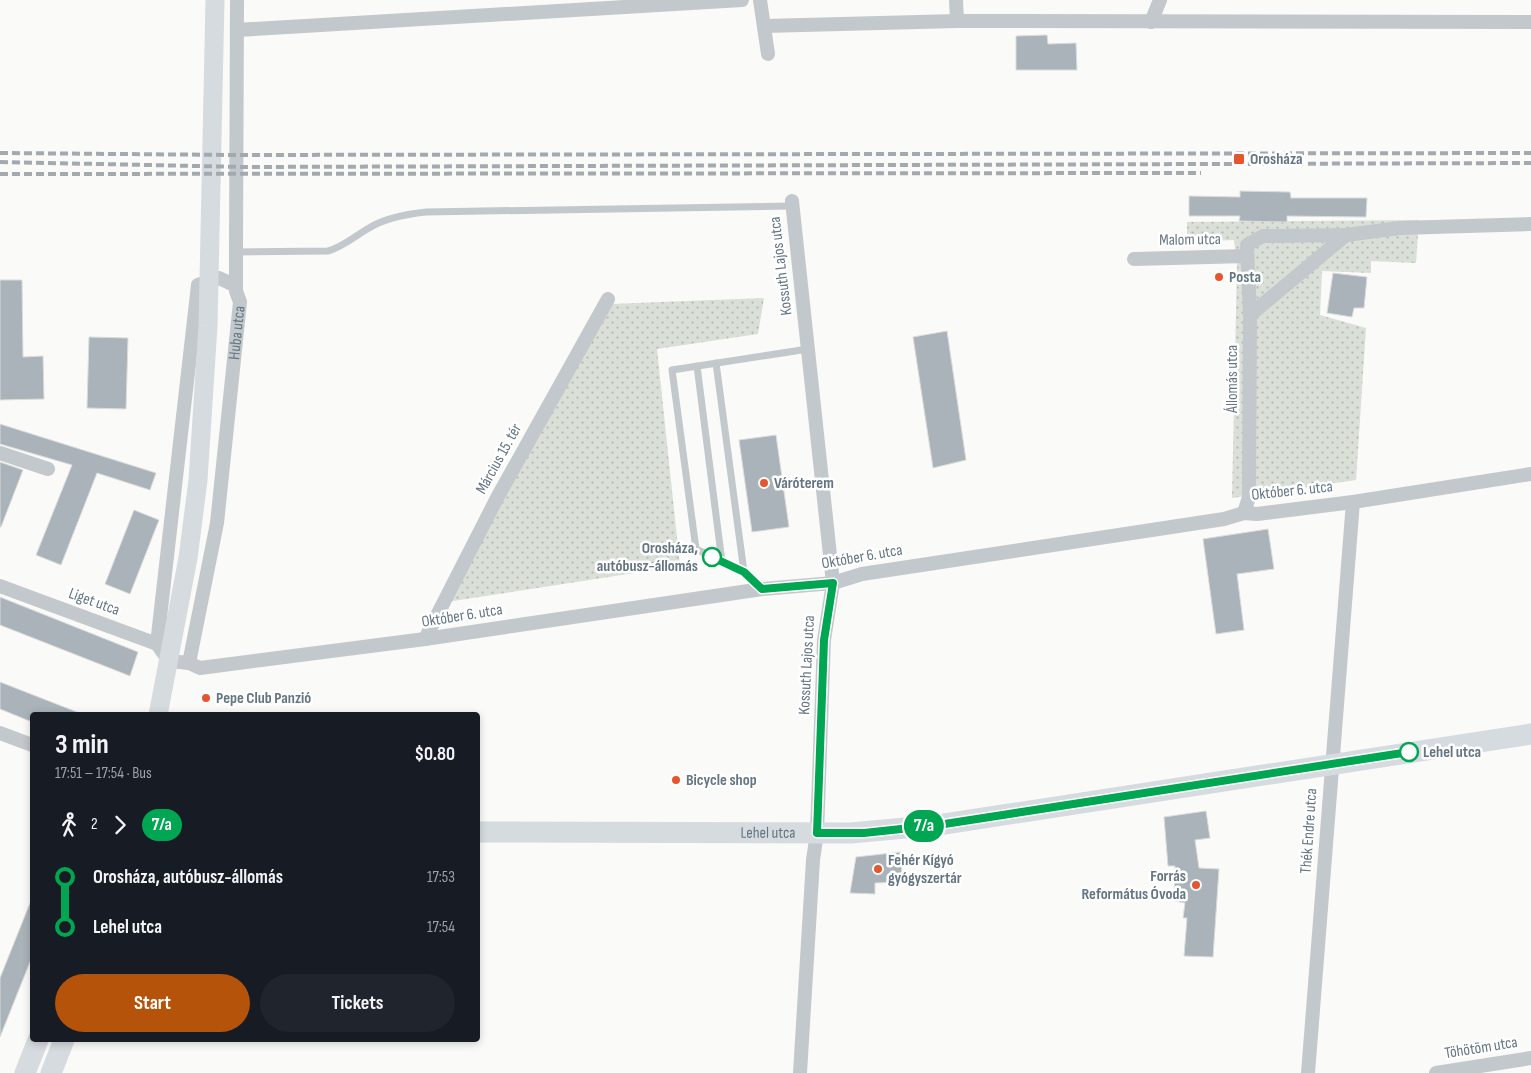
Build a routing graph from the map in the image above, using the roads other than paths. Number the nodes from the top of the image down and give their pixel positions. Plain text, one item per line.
1 (216, 0) edge
2 (222, 0) edge
3 (238, 0) edge
4 (742, 0) edge
5 (760, 0) edge
6 (956, 0) edge
7 (1160, 0) edge
8 (957, 21) junction
9 (1151, 22) junction
10 (1531, 22) edge
11 (764, 26) junction
12 (237, 30) junction
13 (768, 54) dead end
14 (792, 204) joint
15 (1531, 224) edge
16 (1346, 235) junction
17 (1247, 251) junction
18 (236, 252) junction
19 (1134, 259) dead end
20 (236, 288) junction
21 (608, 300) dead end
22 (1250, 315) junction
23 (808, 349) junction
24 (716, 363) junction
25 (696, 366) junction
26 (0, 453) edge
27 (48, 470) dead end
28 (1531, 474) edge
29 (1353, 502) junction
30 (1244, 513) junction
31 (722, 562) junction
32 (744, 572) junction
33 (833, 583) junction
34 (0, 586) edge
35 (762, 589) junction
36 (425, 639) junction
37 (157, 644) junction
38 (169, 661) junction
39 (189, 664) junction
40 (159, 712) edge
41 (0, 733) edge
42 (1531, 734) edge
43 (30, 744) edge
44 (1332, 763) junction
45 (480, 832) edge
46 (817, 833) junction
47 (37, 1042) edge
48 (63, 1042) edge
49 (1531, 1058) edge
50 (53, 1072) edge
51 (25, 1073) edge
52 (800, 1073) edge
53 (1308, 1073) edge
54 (1436, 1073) edge

1 - 2 street
1 - 38 main road
3 - 12 street, Huba utca
4 - 12 street
5 - 11 street
6 - 8 street
7 - 9 street
8 - 9 street
8 - 11 street
9 - 10 street
11 - 13 street
12 - 18 street, Huba utca
14 - 18 lane
14 - 23 street, Kossuth Lajos utca
15 - 16 street
16 - 17 street
16 - 22 street
17 - 19 street, Malom utca
17 - 22 street, Állomás utca
18 - 20 street, Huba utca
20 - 37 street
20 - 39 street, Huba utca
21 - 36 street, Március 15. tér
22 - 30 street, Állomás utca
23 - 24 lane
23 - 33 street, Kossuth Lajos utca
24 - 25 lane
24 - 32 lane
25 - 31 lane
25 - 31 lane
26 - 27 street
28 - 29 street, Október 6. utca
29 - 30 street, Október 6. utca
29 - 44 street, Thék Endre utca
30 - 33 street, Október 6. utca
31 - 32 lane
32 - 35 lane
33 - 35 street, Október 6. utca
33 - 46 street, Kossuth Lajos utca
34 - 37 street, Liget utca
35 - 36 street, Október 6. utca
36 - 39 street, Október 6. utca
37 - 38 street
38 - 39 street, Október 6. utca
38 - 40 main road
41 - 43 street
42 - 44 main road, Lehel utca
44 - 46 main road, Lehel utca
44 - 53 street, Thék Endre utca
45 - 46 main road, Lehel utca
46 - 52 street, Kossuth Lajos utca
47 - 51 main road
48 - 50 main road
49 - 54 street, Töhötöm utca

